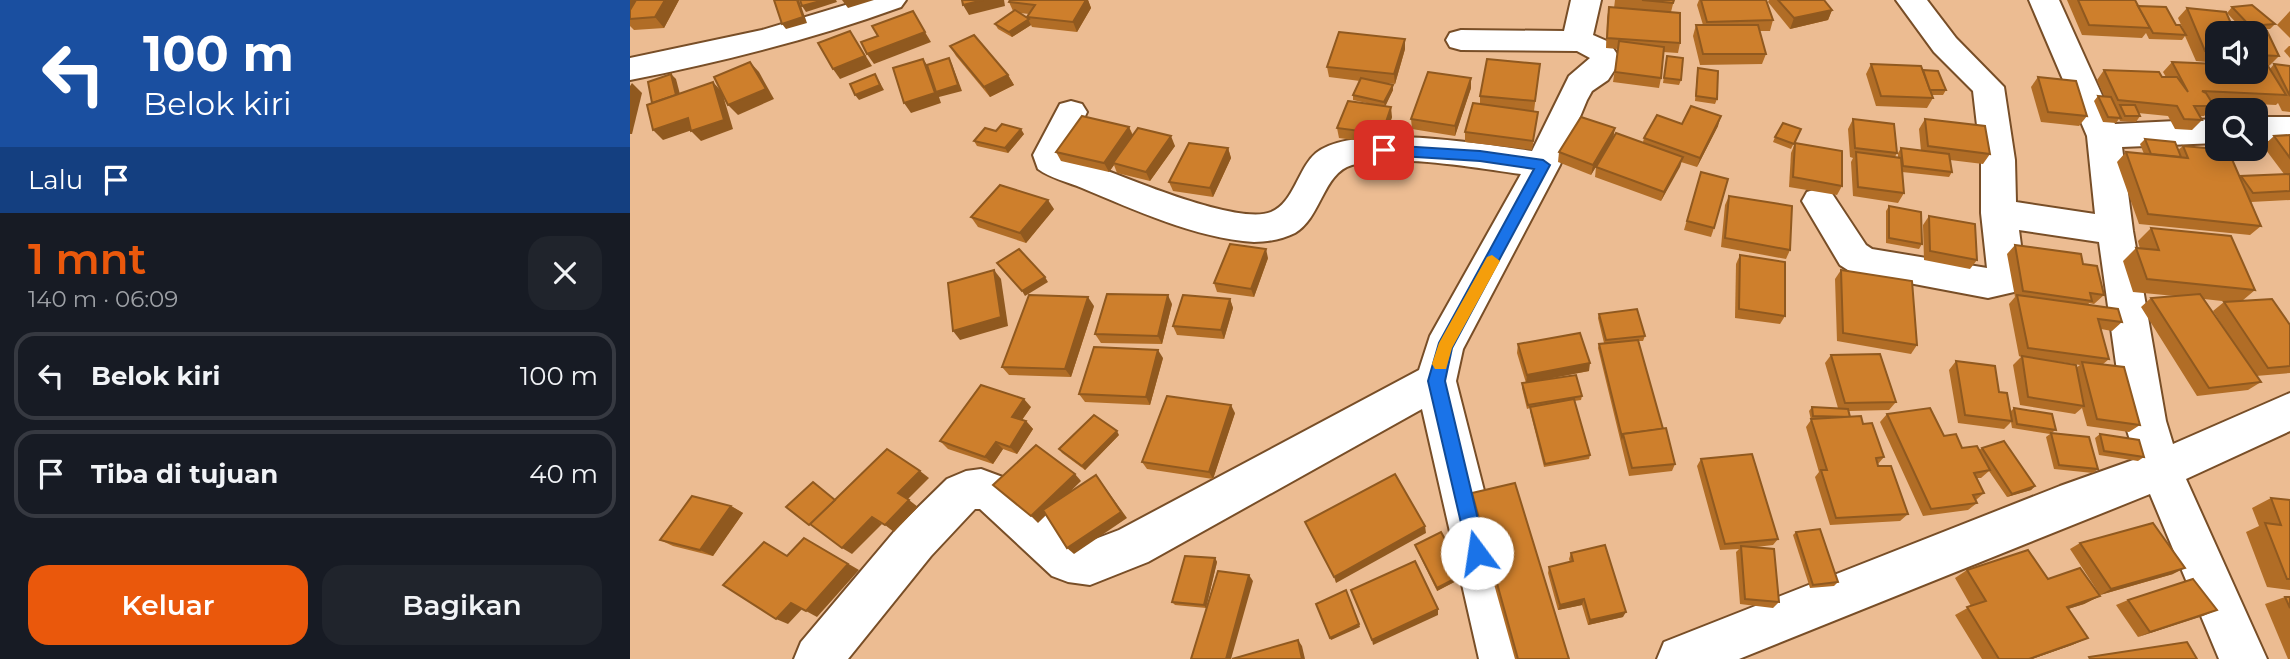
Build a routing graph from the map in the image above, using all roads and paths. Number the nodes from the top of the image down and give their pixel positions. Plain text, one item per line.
1 (891, 0) edge
2 (1586, 0) edge
3 (1911, 0) edge
4 (2044, 0) edge
5 (1461, 40) dead end
6 (1577, 41) junction
7 (630, 69) edge
8 (1071, 112) dead end
9 (2268, 129) edge
10 (2290, 129) edge
11 (2205, 132) edge
12 (2104, 136) junction
13 (1543, 165) junction
14 (1819, 201) dead end
15 (1999, 213) junction
16 (2115, 231) junction
17 (1436, 381) junction
18 (2290, 411) edge
19 (2161, 470) junction
20 (818, 659) edge
21 (1503, 659) edge
22 (1681, 659) edge
23 (2243, 659) edge

1 - 7 street
2 - 6 street
3 - 15 street
4 - 12 street
5 - 6 street
6 - 13 street
8 - 13 street
9 - 10 street
11 - 12 street
12 - 16 street
13 - 17 street
14 - 15 street
15 - 16 street
16 - 19 street
17 - 20 street
17 - 21 street
18 - 19 street
19 - 22 street
19 - 23 street

